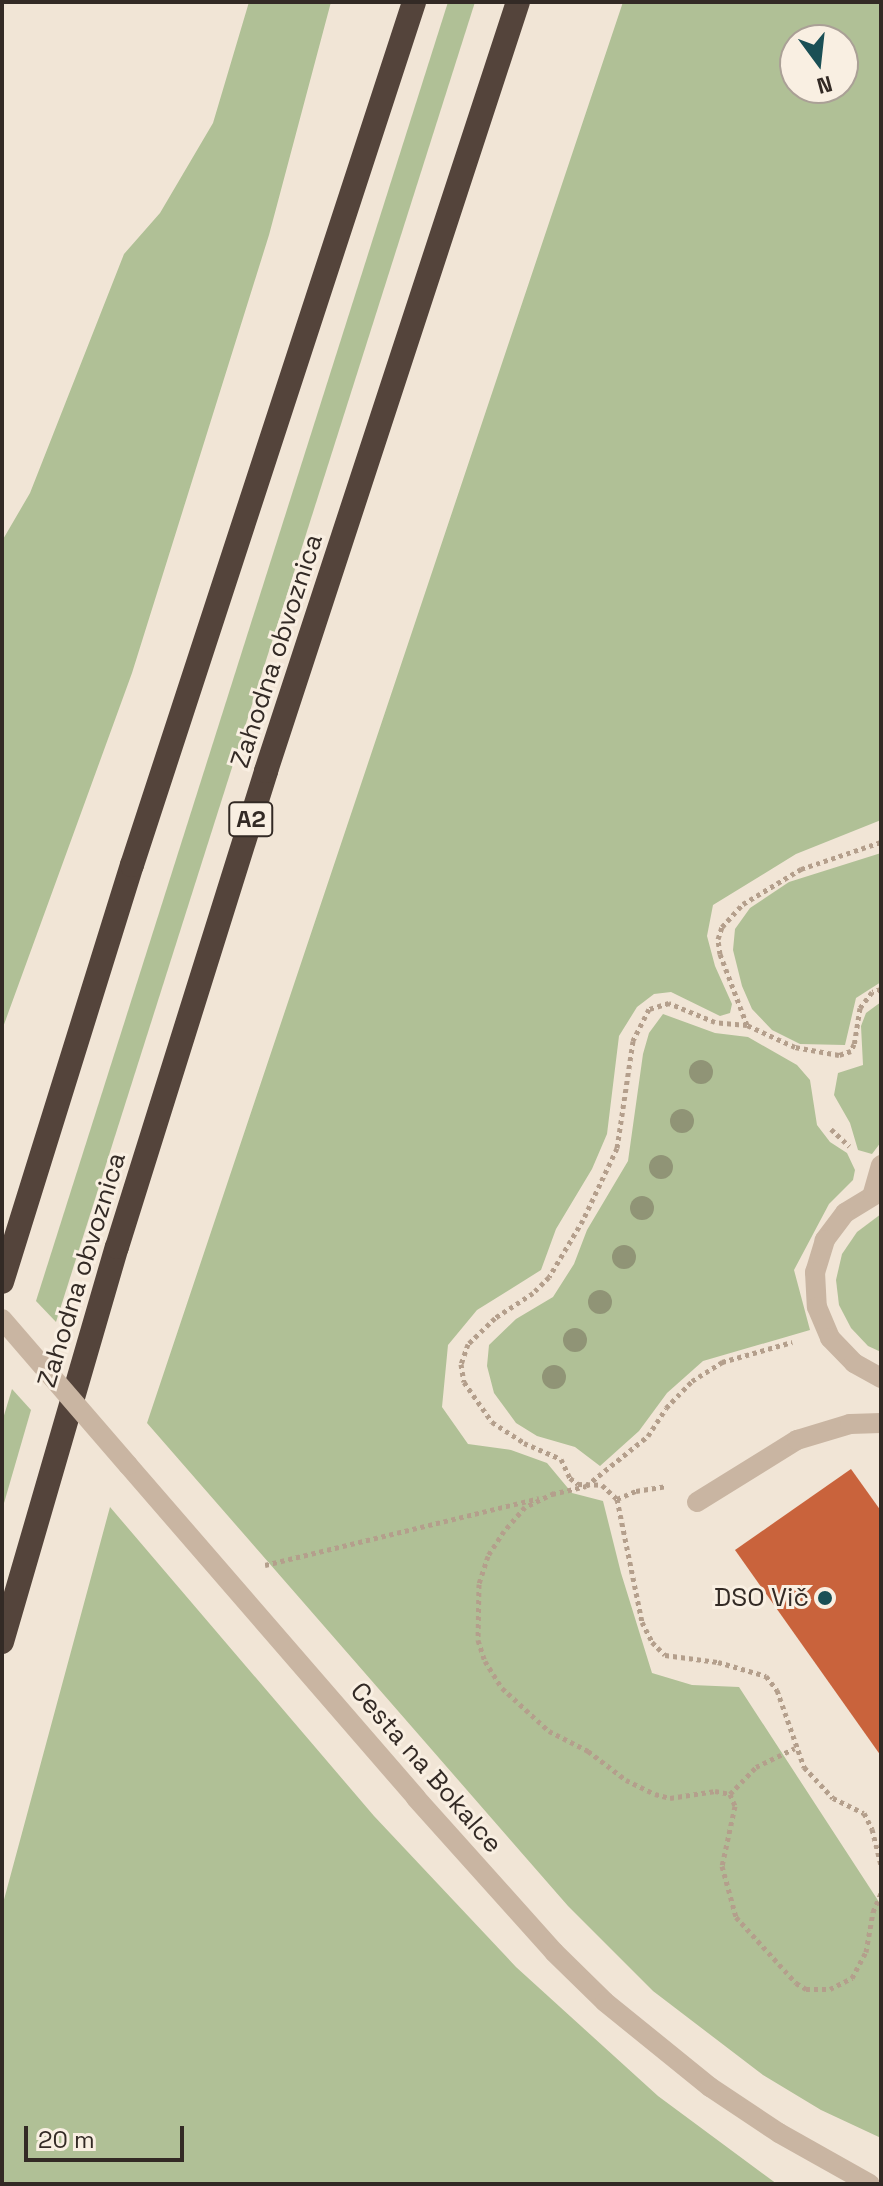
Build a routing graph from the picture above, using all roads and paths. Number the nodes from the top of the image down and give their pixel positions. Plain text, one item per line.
1 (414, 2) edge
2 (518, 2) edge
3 (881, 842) edge
4 (881, 989) edge
5 (747, 1025) junction
6 (881, 1165) edge
7 (877, 1192) edge
8 (2, 1282) edge
9 (2, 1319) edge
10 (828, 1332) junction
11 (881, 1378) edge
12 (881, 1423) edge
13 (586, 1486) junction
14 (554, 1493) junction
15 (697, 1502) dead end
16 (223, 1575) junction
17 (2, 1642) edge
18 (795, 1748) junction
19 (730, 1794) junction
20 (881, 1866) edge
21 (881, 1893) edge
22 (870, 2184) edge

1 - 8 highway
2 - 17 highway, Zahodna obvoznica / A2
3 - 5 path
4 - 5 path
5 - 13 path
6 - 7 street
7 - 10 street
9 - 16 street, Cesta na Bokalce, bridge
10 - 11 street
10 - 13 path
12 - 15 street
13 - 14 path
13 - 18 path
14 - 16 path
14 - 19 path
16 - 22 street, Cesta na Bokalce
18 - 19 path
18 - 20 path
19 - 21 path

